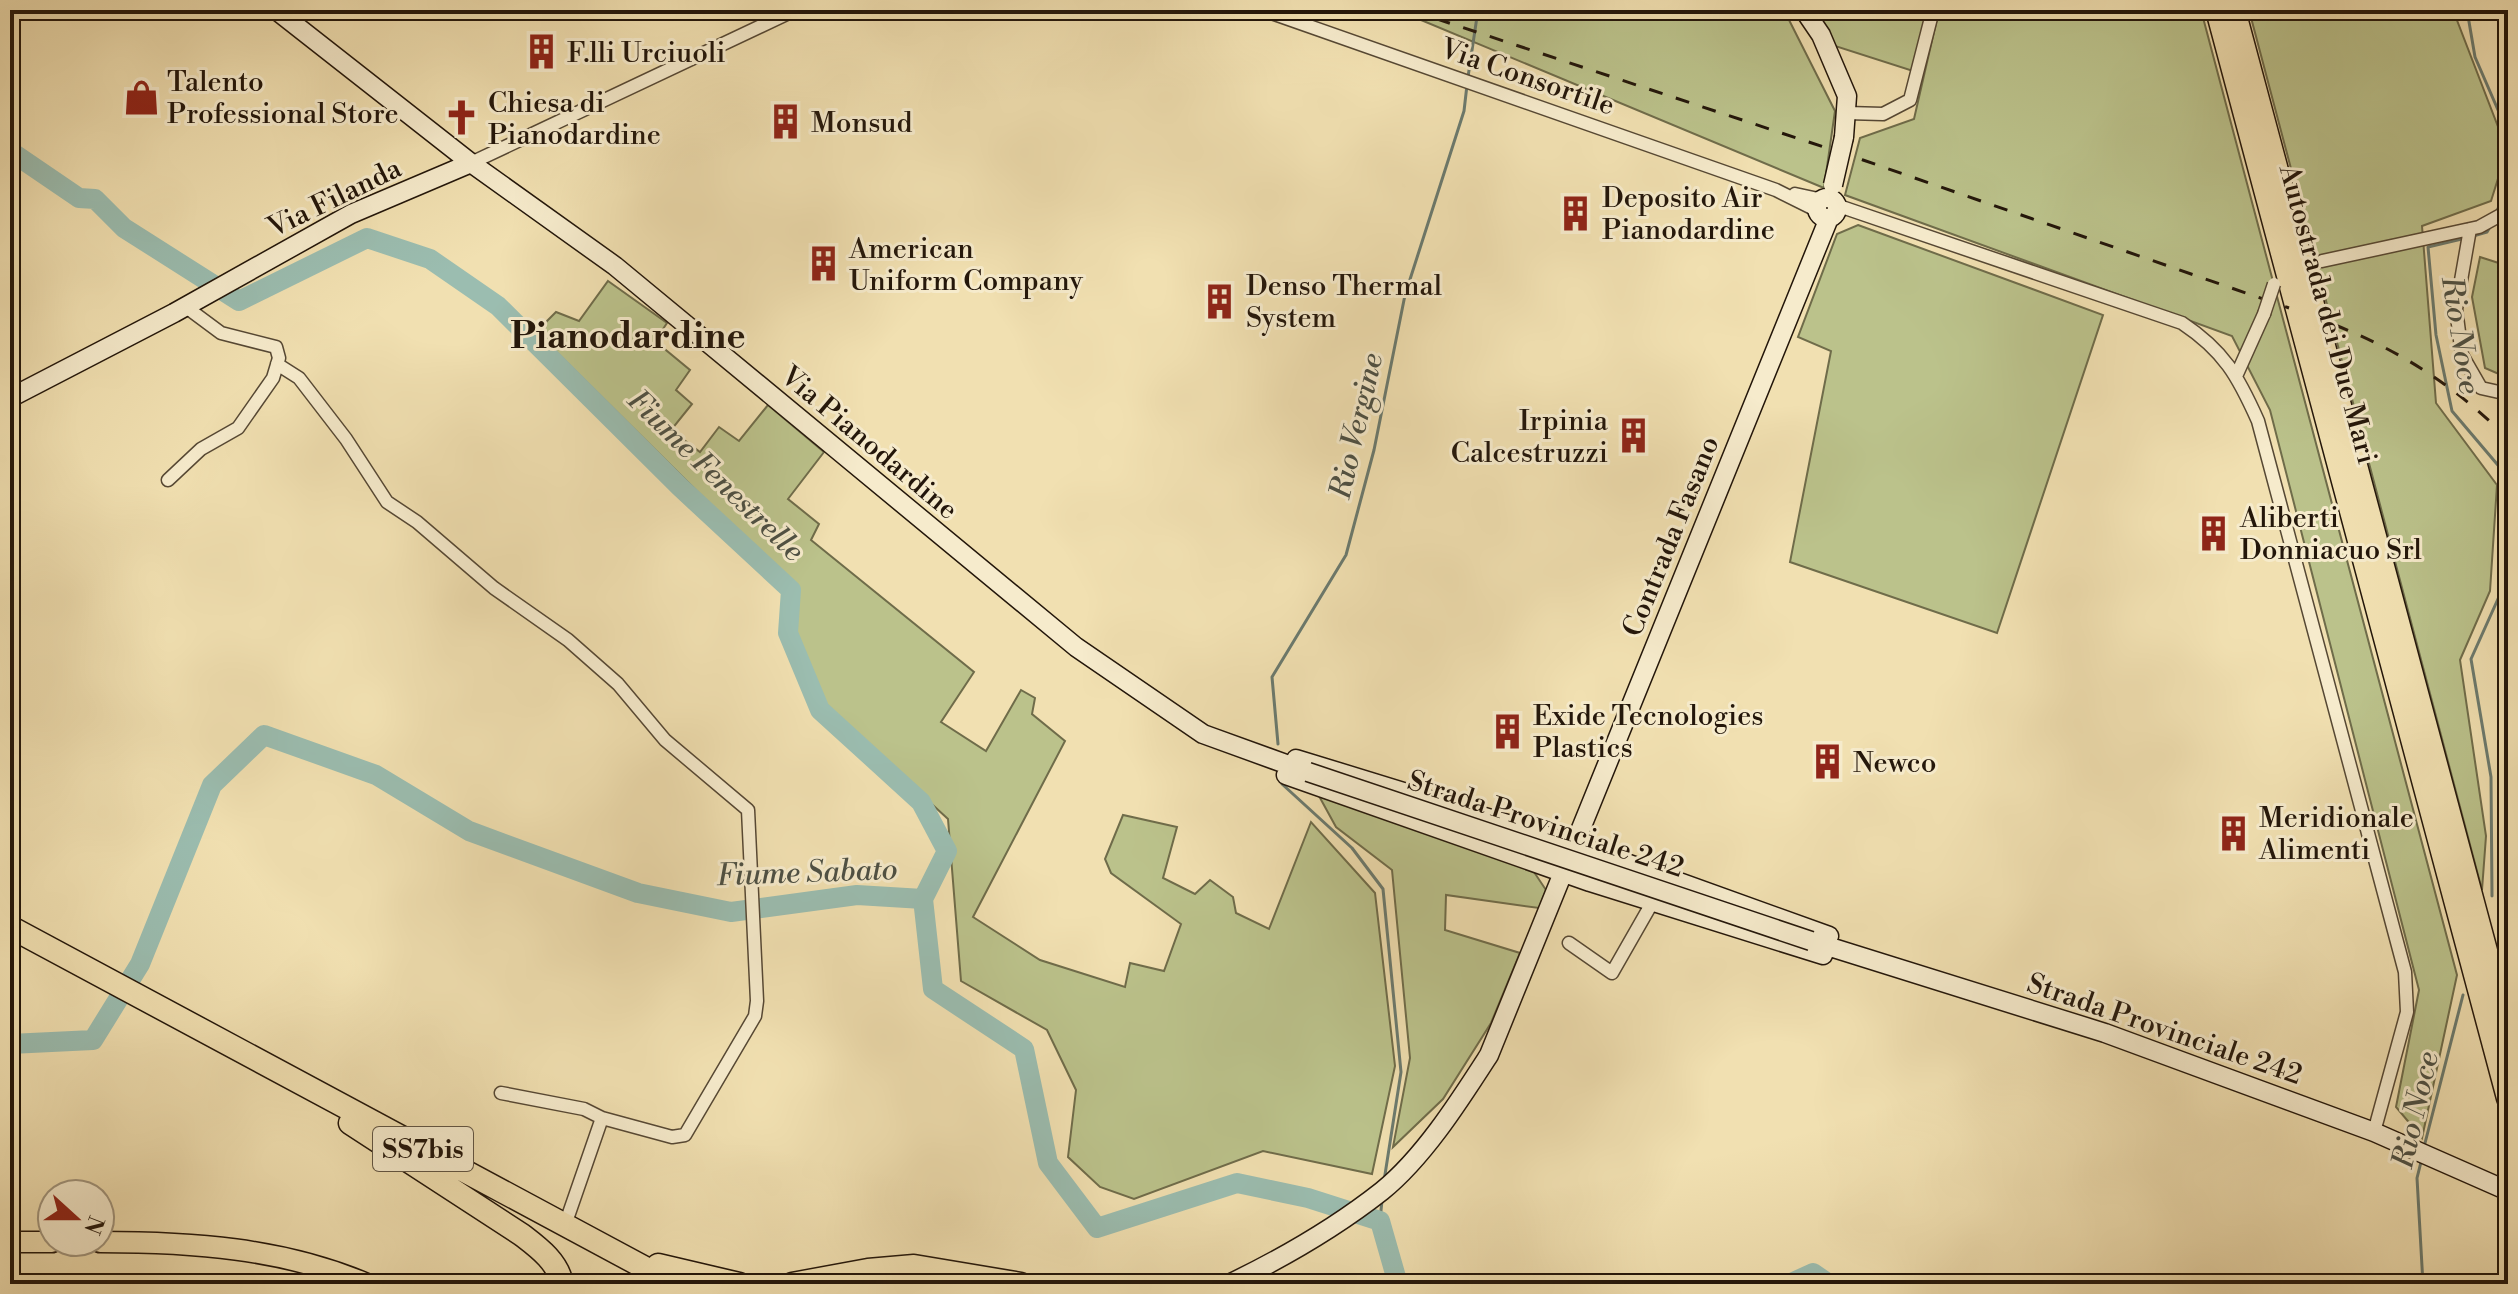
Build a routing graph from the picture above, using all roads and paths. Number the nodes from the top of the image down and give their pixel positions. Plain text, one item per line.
1 (276, 10) edge
2 (795, 10) edge
3 (1263, 10) edge
4 (1804, 10) edge
5 (1933, 10) edge
6 (2217, 10) edge
7 (2234, 10) edge
8 (1847, 113) junction
9 (471, 163) junction
10 (1829, 206) junction
11 (2508, 211) edge
12 (2470, 229) junction
13 (2322, 261) dead end
14 (2274, 284) dead end
15 (186, 307) junction
16 (277, 364) junction
17 (2237, 374) junction
18 (2508, 394) edge
19 (10, 398) edge
20 (168, 480) dead end
21 (1250, 753) junction
22 (1586, 813) junction
23 (1536, 834) junction
24 (1576, 845) junction
25 (1609, 856) junction
26 (1540, 865) junction
27 (1565, 873) junction
28 (1590, 882) junction
29 (1554, 901) junction
30 (1652, 903) junction
31 (10, 927) edge
32 (10, 939) edge
33 (1569, 943) dead end
34 (1897, 968) junction
35 (92, 978) junction
36 (169, 1018) junction
37 (2508, 1033) edge
38 (501, 1093) dead end
39 (2508, 1098) edge
40 (602, 1118) junction
41 (350, 1123) junction
42 (2374, 1132) junction
43 (2508, 1191) edge
44 (565, 1225) junction
45 (10, 1242) edge
46 (36, 1242) edge
47 (116, 1242) edge
48 (600, 1244) junction
49 (367, 1284) edge
50 (562, 1284) edge
51 (649, 1284) edge
52 (675, 1284) edge
53 (739, 1284) edge
54 (792, 1284) edge
55 (852, 1284) edge
56 (960, 1284) edge
57 (1021, 1284) edge
58 (1229, 1284) edge

1 - 9 street, Via Pianodardine
2 - 9 street
3 - 10 street, Via Consortile
4 - 8 street
5 - 8 street
6 - 39 highway, Autostrada dei Due Mari
7 - 37 highway, Autostrada dei Due Mari
8 - 10 street, bridge
9 - 15 street, Via Filanda
9 - 21 street, Via Pianodardine
10 - 17 street, Via Consortile
10 - 22 street, Contrada Fasano
11 - 12 street
12 - 13 street
12 - 18 street
14 - 17 street, bridge
15 - 16 street
15 - 19 street
16 - 20 street
16 - 40 street
17 - 42 street, Via Consortile
21 - 23 street
21 - 26 street
21 - 34 street, Strada Provinciale 242, bridge
22 - 23 street
22 - 24 street, Contrada Fasano
22 - 25 street
23 - 24 street
24 - 25 street
24 - 27 street, Contrada Fasano
25 - 34 street
26 - 27 street
26 - 29 street
27 - 28 street
27 - 29 street, Contrada Fasano
28 - 29 street
28 - 30 street
29 - 58 street, Contrada Fasano
30 - 33 street
30 - 34 street
31 - 35 highway, SS7bis
32 - 35 highway, SS7bis
34 - 42 street, Strada Provinciale 242
35 - 36 highway, SS7bis
36 - 41 highway, SS7bis
36 - 44 highway, SS7bis
38 - 40 street
40 - 44 street
41 - 50 highway
41 - 51 highway, SS7bis
42 - 43 street, Strada Provinciale 242
44 - 48 highway, SS7bis
45 - 46 main road
47 - 49 main road
48 - 52 highway, SS7bis
48 - 53 highway
54 - 57 highway
55 - 56 highway

